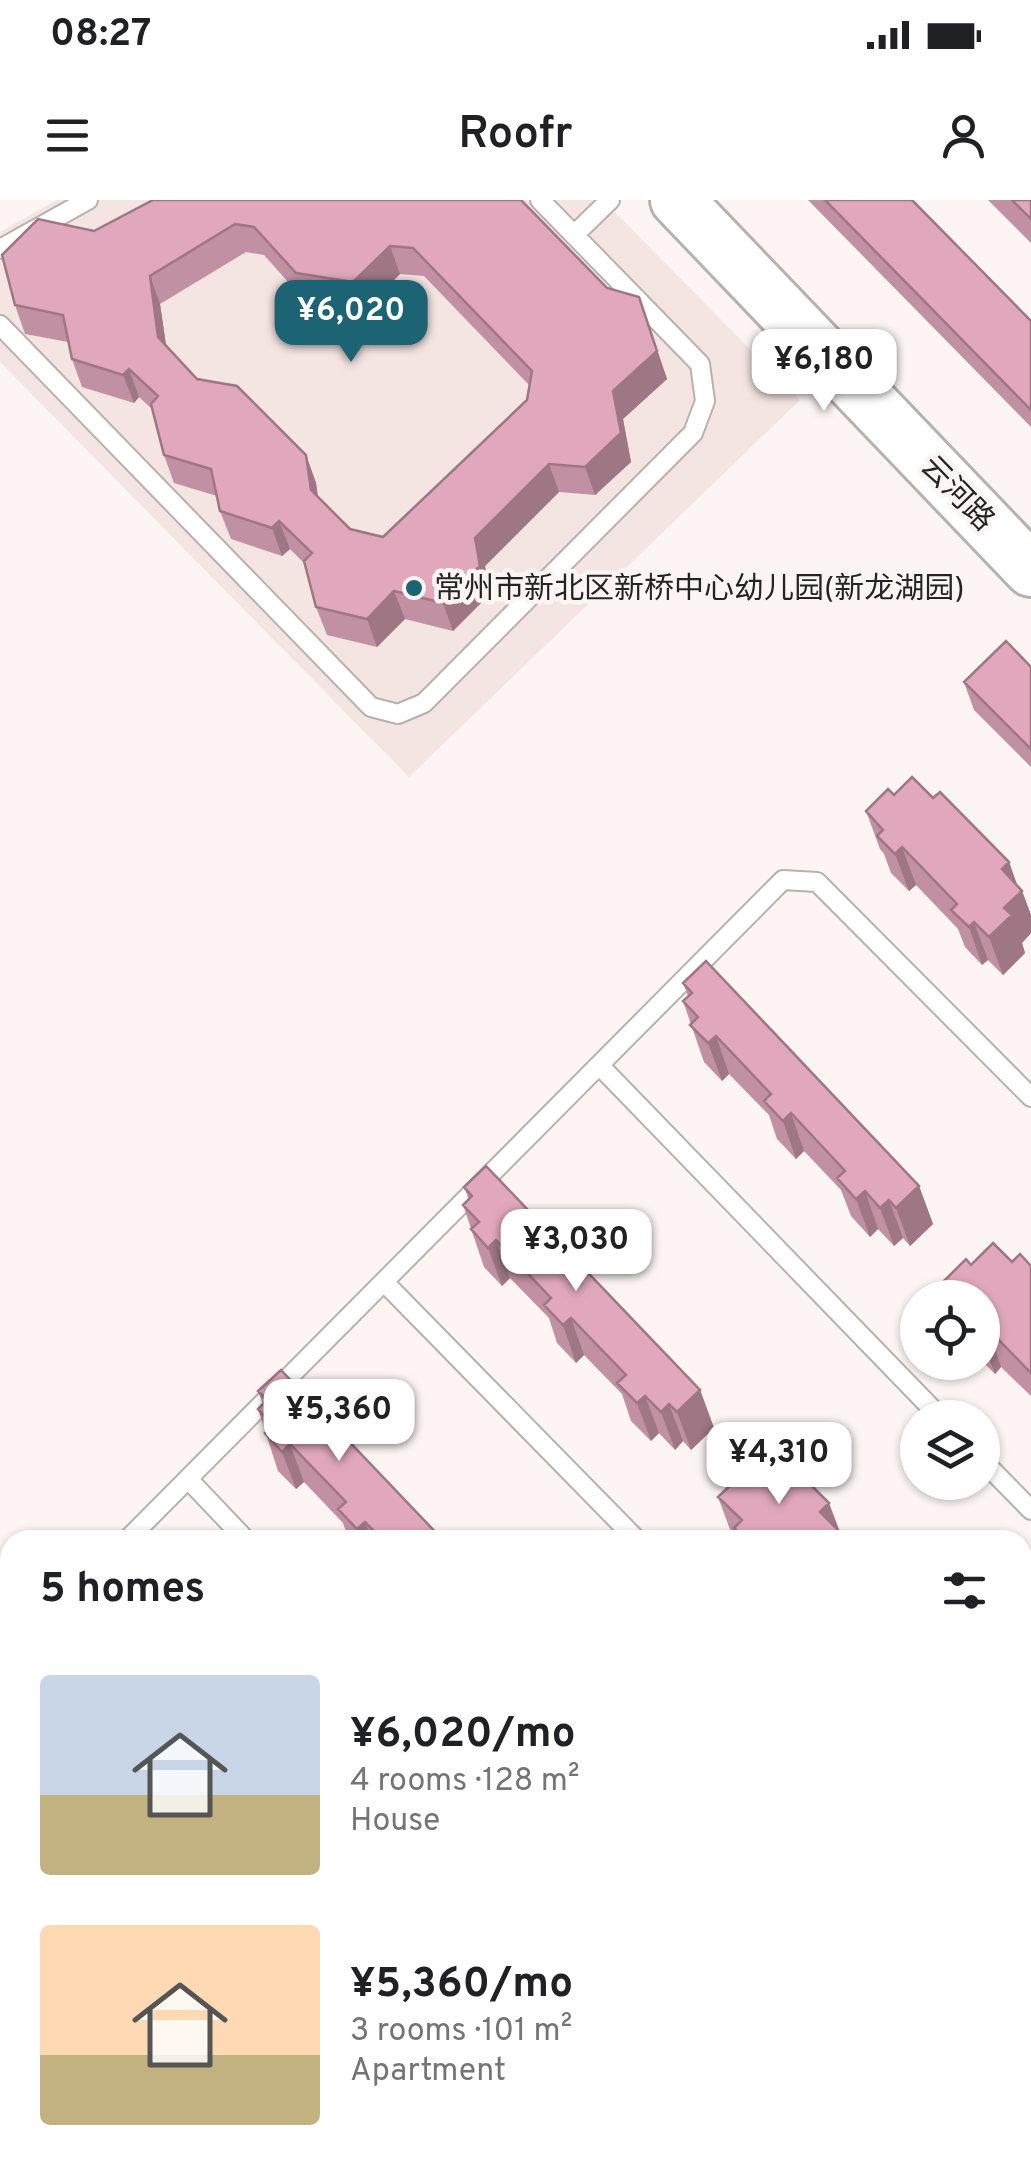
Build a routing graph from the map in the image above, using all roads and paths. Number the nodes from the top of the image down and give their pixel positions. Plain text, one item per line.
1 (88, 200) edge
2 (540, 200) edge
3 (610, 200) edge
4 (677, 200) edge
5 (574, 235) junction
6 (0, 249) edge
7 (0, 325) edge
8 (1031, 570) edge
9 (599, 1065) junction
10 (1030, 1094) edge
11 (384, 1282) junction
12 (925, 1400) edge
13 (1000, 1478) edge
14 (188, 1480) junction
15 (1031, 1510) edge
16 (137, 1530) edge
17 (236, 1530) edge
18 (626, 1530) edge

1 - 6 lane
2 - 5 lane
3 - 5 lane
4 - 8 street, 云河路
5 - 7 lane
9 - 10 lane
9 - 11 lane
9 - 12 lane
11 - 14 lane
11 - 18 lane
13 - 15 lane
14 - 16 lane
14 - 17 lane

